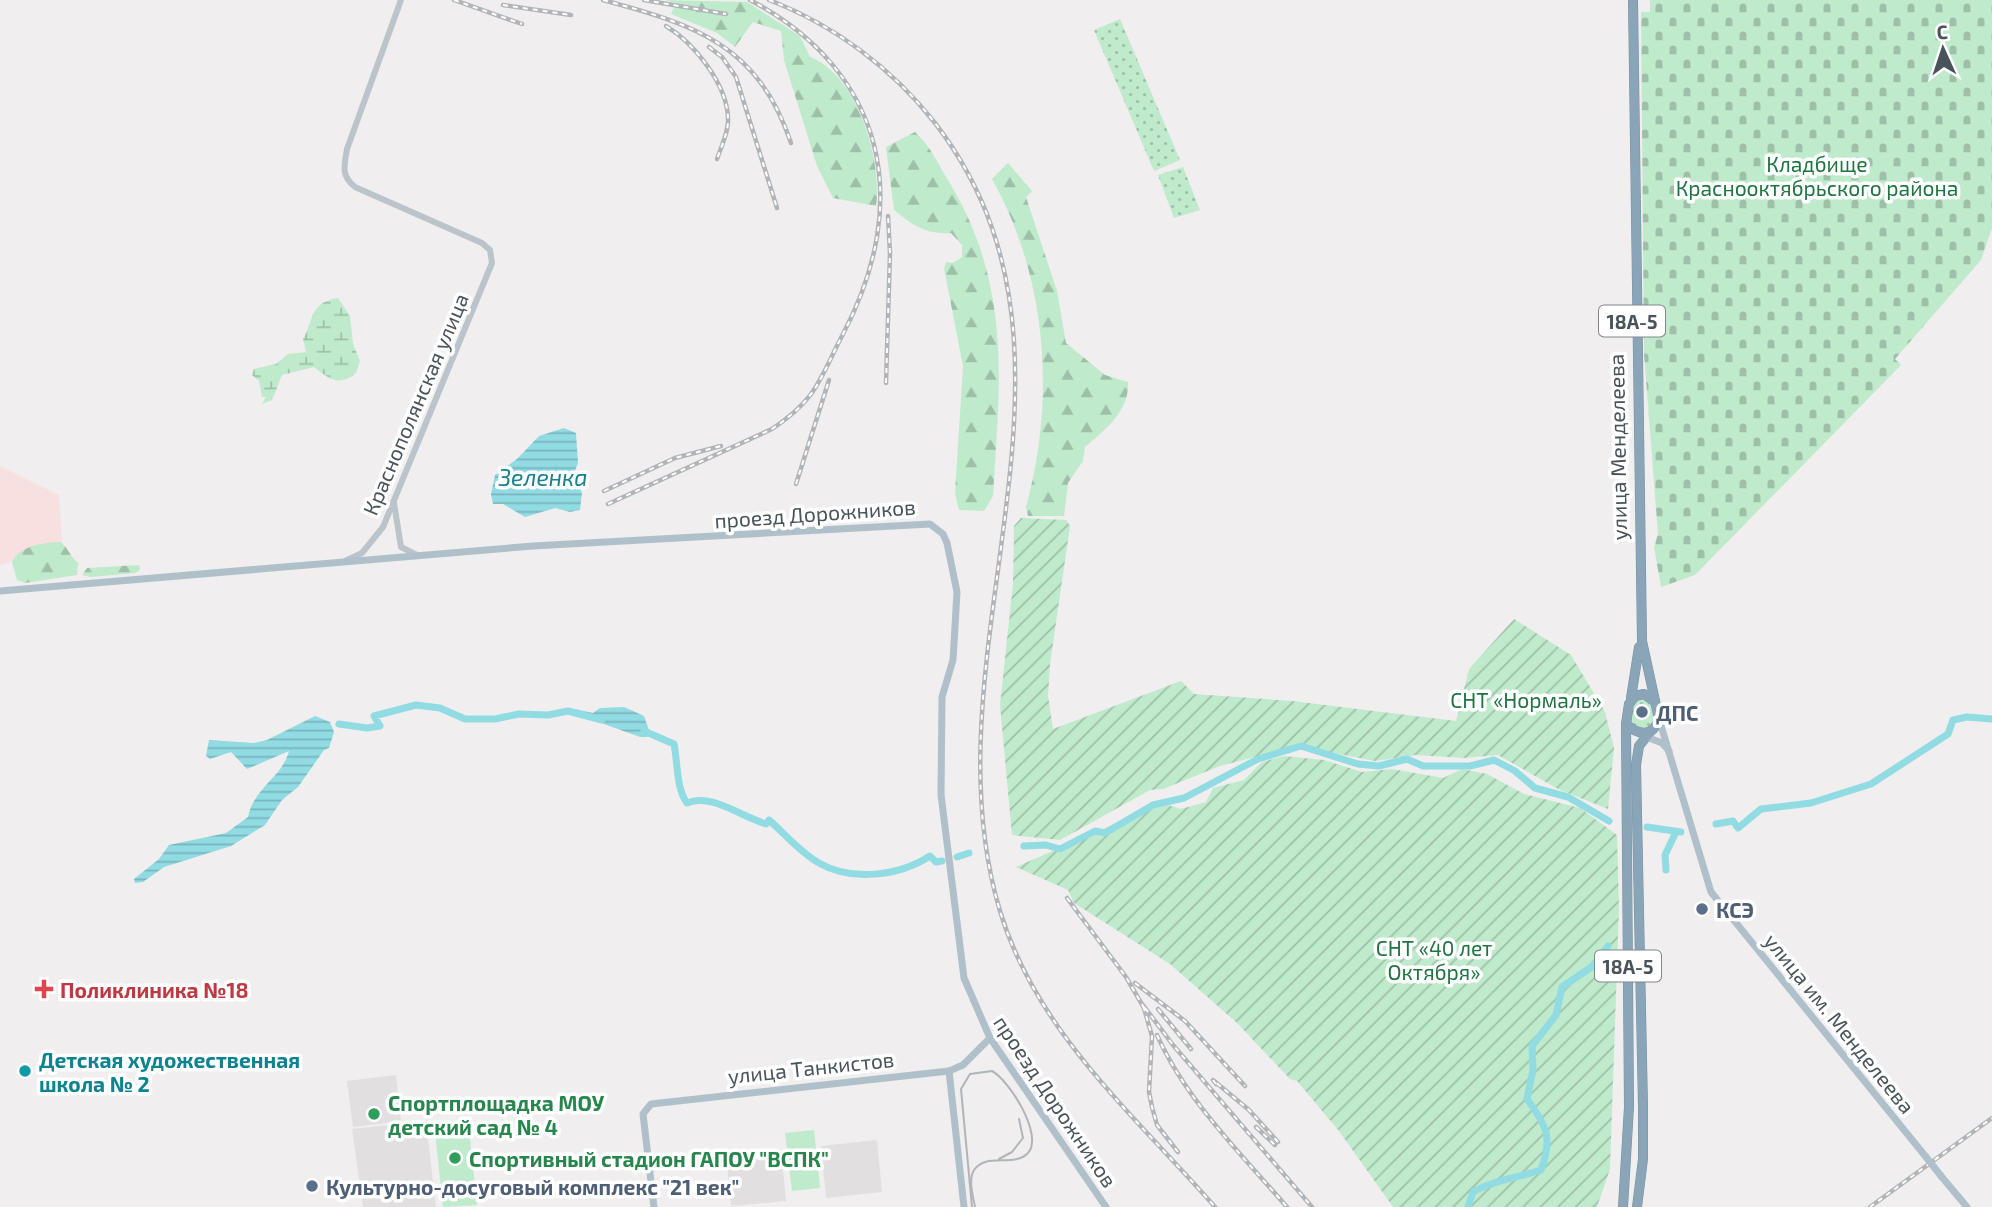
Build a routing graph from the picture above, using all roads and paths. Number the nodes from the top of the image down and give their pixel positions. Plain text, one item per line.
1 (401, 0) edge
2 (1631, 0) edge
3 (394, 502) junction
4 (420, 556) junction
5 (344, 561) junction
6 (0, 591) edge
7 (1631, 700) junction
8 (1655, 702) junction
9 (1659, 719) junction
10 (1626, 724) junction
11 (1645, 734) junction
12 (1671, 755) junction
13 (990, 1038) junction
14 (949, 1071) junction
15 (654, 1207) edge
16 (964, 1207) edge
17 (1106, 1207) edge
18 (1623, 1207) edge
19 (1637, 1207) edge
20 (1966, 1207) edge

1 - 3 street, Краснополянская улица
2 - 7 highway, улица Менделеева / 18А-5
2 - 8 highway, улица Менделеева / 18А-5
3 - 4 street
3 - 5 street, Краснополянская улица
4 - 5 main road, проезд Дорожников
4 - 13 main road, проезд Дорожников
5 - 6 main road, Краснополянская улица
7 - 8 highway
7 - 10 highway, 18А-5
8 - 9 highway, 18А-5
9 - 11 highway, 18А-5
9 - 12 main road
10 - 11 highway
10 - 18 highway, 18А-5
11 - 12 main road
11 - 19 highway, 18А-5
12 - 20 main road, улица им. Менделеева, bridge
13 - 14 main road, улица Танкистов
13 - 17 main road, проезд Дорожников
14 - 15 main road, улица Танкистов
14 - 16 main road

